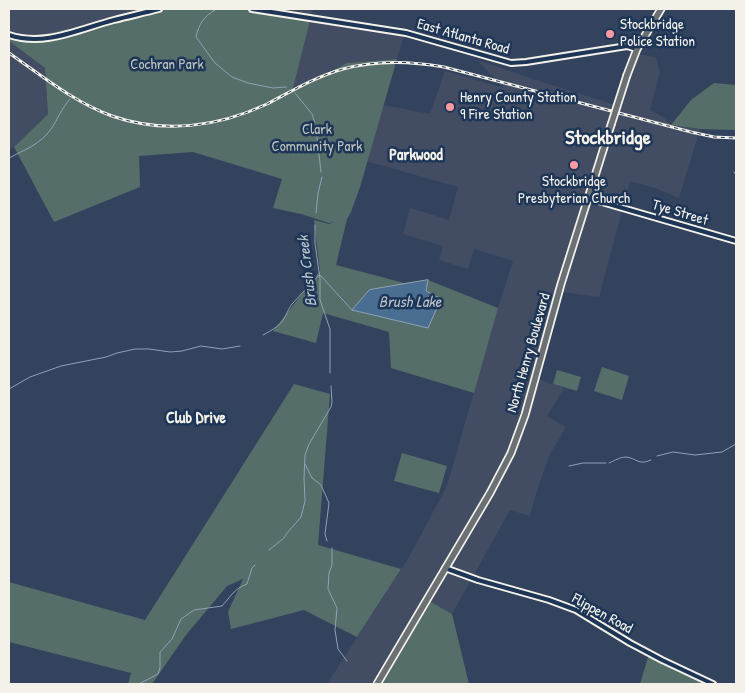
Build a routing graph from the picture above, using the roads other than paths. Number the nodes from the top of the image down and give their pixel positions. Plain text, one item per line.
1 (159, 9) edge
2 (252, 9) edge
3 (661, 9) edge
4 (9, 36) edge
5 (637, 49) junction
6 (588, 198) junction
7 (736, 241) edge
8 (445, 568) junction
9 (377, 684) edge
10 (713, 684) edge

1 - 4 street
2 - 5 street, East Atlanta Road
3 - 5 highway, North Henry Boulevard
5 - 6 highway, North Henry Boulevard, bridge
6 - 7 street, Tye Street
6 - 8 highway, North Henry Boulevard
8 - 9 highway, North Henry Boulevard
8 - 10 street, Flippen Road

